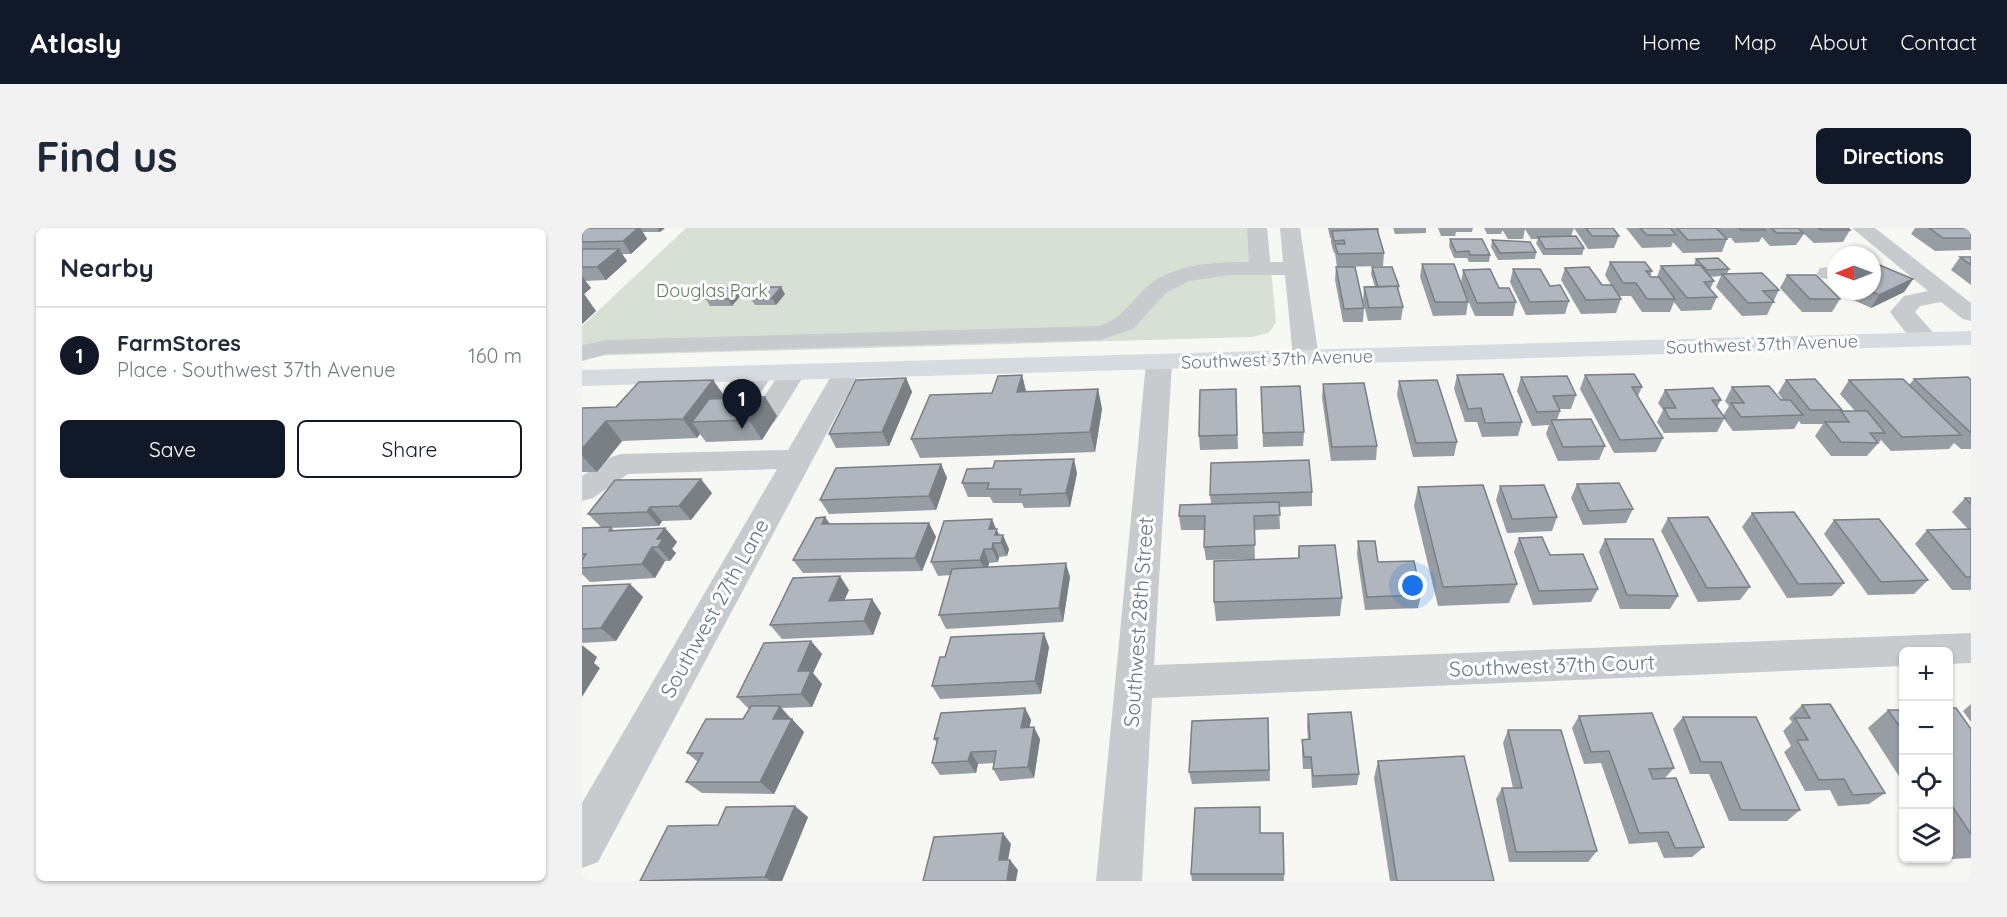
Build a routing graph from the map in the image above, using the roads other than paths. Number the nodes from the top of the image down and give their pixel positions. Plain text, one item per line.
1 (1257, 228) edge
2 (1290, 228) edge
3 (1862, 228) edge
4 (1260, 268) junction
5 (1295, 268) junction
6 (1915, 270) junction
7 (1881, 272) edge
8 (1945, 294) junction
9 (1971, 315) edge
10 (1971, 338) edge
11 (1927, 339) junction
12 (1306, 358) junction
13 (1159, 363) junction
14 (847, 371) junction
15 (793, 372) junction
16 (584, 373) edge
17 (761, 373) junction
18 (653, 376) junction
19 (628, 404) edge
20 (764, 417) edge
21 (729, 418) edge
22 (748, 440) edge
23 (714, 452) junction
24 (798, 459) junction
25 (582, 491) edge
26 (1971, 648) edge
27 (1134, 682) junction
28 (582, 846) edge
29 (1119, 881) edge

1 - 4 street
2 - 5 street
3 - 6 street
4 - 5 street
4 - 16 street
5 - 12 street
6 - 7 street
6 - 8 street
8 - 9 street
8 - 11 street
10 - 11 main road, Southwest 37th Avenue
11 - 12 main road, Southwest 37th Avenue
12 - 13 main road, Southwest 37th Avenue
13 - 14 main road, Southwest 37th Avenue
13 - 27 street, Southwest 28th Street
14 - 15 main road, Southwest 37th Avenue
14 - 24 street, Southwest 27th Lane
15 - 17 main road, Southwest 37th Avenue
15 - 20 street
16 - 18 main road, Southwest 37th Avenue
17 - 18 main road, Southwest 37th Avenue
17 - 21 street
18 - 19 street
22 - 23 street
23 - 24 street
23 - 25 street
24 - 28 street, Southwest 27th Lane
26 - 27 street, Southwest 37th Court
27 - 29 street, Southwest 28th Street

